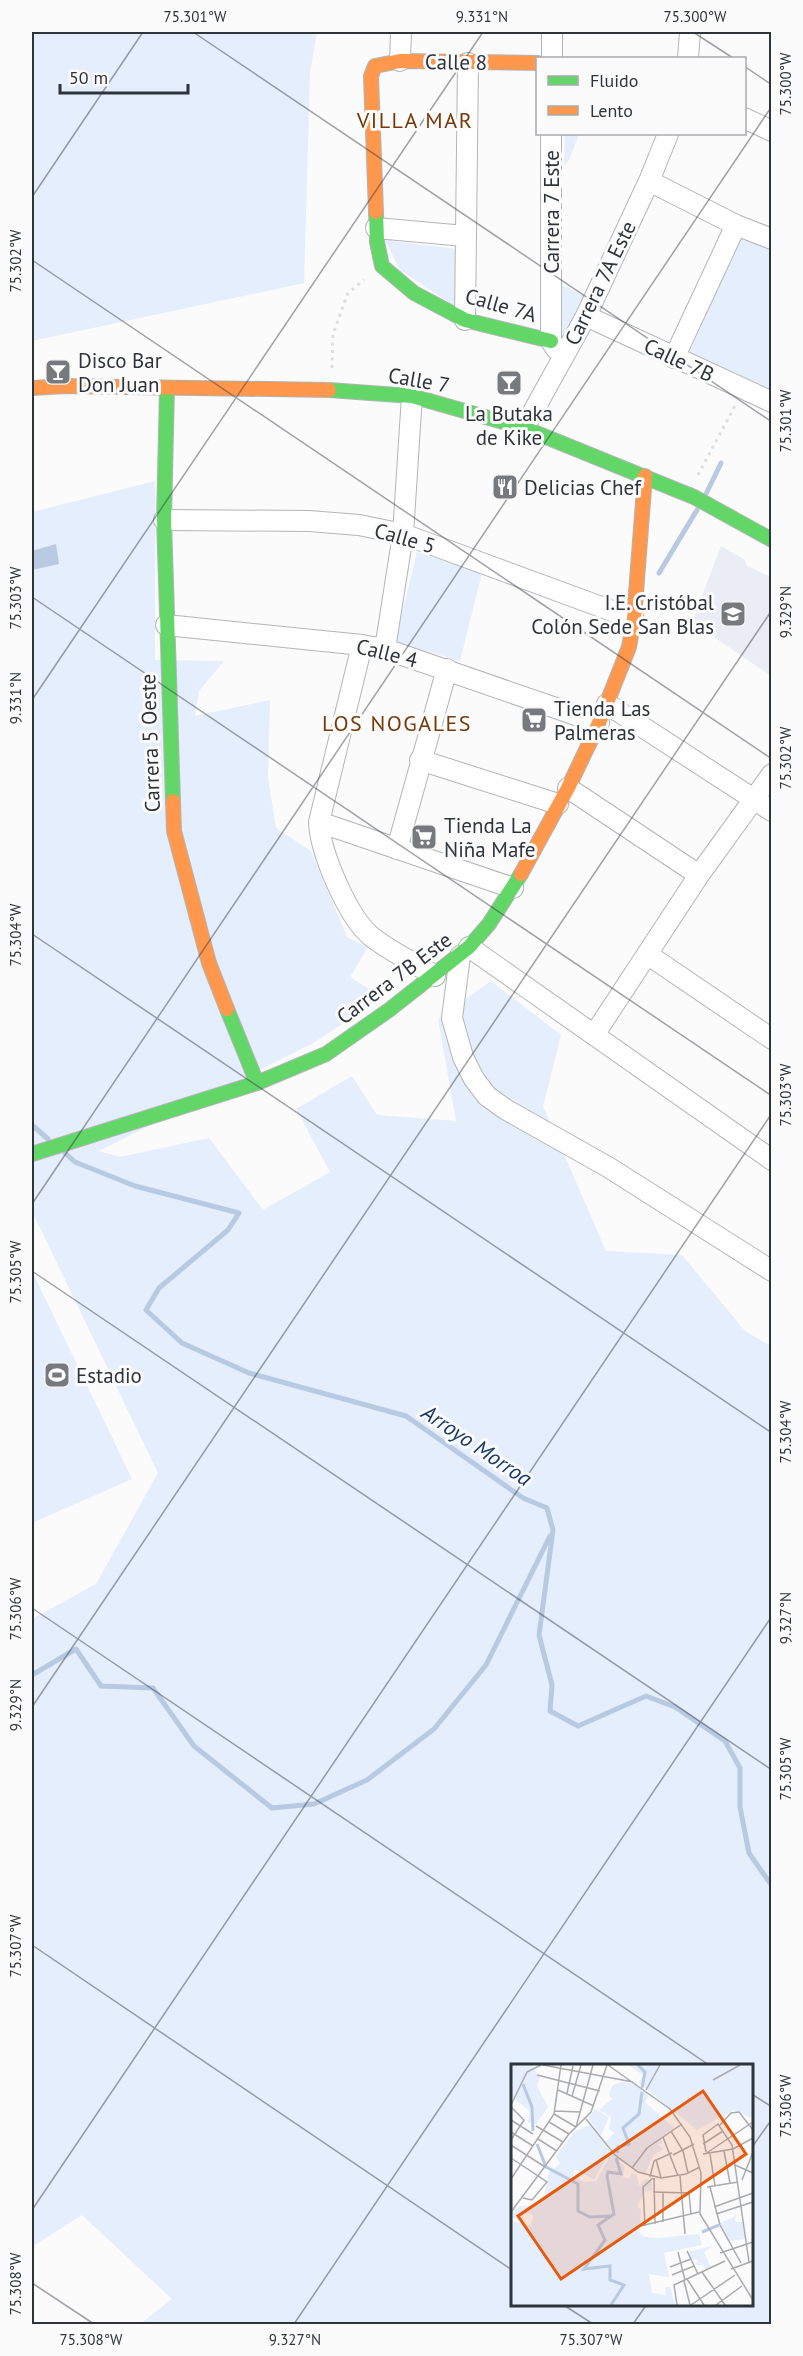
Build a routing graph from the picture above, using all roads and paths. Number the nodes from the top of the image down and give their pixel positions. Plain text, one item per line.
1 (401, 32) edge
2 (552, 32) edge
3 (690, 32) edge
4 (552, 57) edge
5 (688, 57) edge
6 (400, 61) junction
7 (468, 63) junction
8 (536, 63) edge
9 (746, 119) edge
10 (771, 131) edge
11 (551, 135) edge
12 (668, 135) edge
13 (649, 181) junction
14 (736, 225) junction
15 (376, 228) junction
16 (465, 236) junction
17 (771, 239) edge
18 (382, 266) junction
19 (586, 316) junction
20 (465, 320) junction
21 (551, 341) junction
22 (674, 358) junction
23 (563, 359) junction
24 (32, 388) edge
25 (167, 388) junction
26 (743, 389) junction
27 (332, 390) junction
28 (411, 396) junction
29 (771, 402) edge
30 (524, 428) junction
31 (645, 476) junction
32 (690, 496) junction
33 (164, 520) junction
34 (403, 534) junction
35 (771, 540) edge
36 (634, 619) junction
37 (166, 625) junction
38 (362, 645) junction
39 (385, 649) junction
40 (447, 669) junction
41 (607, 704) junction
42 (599, 723) junction
43 (420, 760) junction
44 (771, 774) edge
45 (563, 796) junction
46 (753, 800) junction
47 (771, 812) edge
48 (319, 822) junction
49 (397, 849) junction
50 (699, 875) junction
51 (513, 888) junction
52 (465, 952) junction
53 (647, 954) junction
54 (435, 976) junction
55 (594, 1035) junction
56 (771, 1039) edge
57 (257, 1083) junction
58 (35, 1154) edge
59 (771, 1160) edge
60 (771, 1272) edge

1 - 6 street
2 - 4 street
3 - 5 street
6 - 7 street, Calle 8
6 - 15 street, Calle 8
7 - 8 street, Calle 8
7 - 16 street
9 - 10 street
11 - 21 street, Carrera 7 Este
12 - 13 street, Carrera 7A Este
13 - 14 street
13 - 19 street, Carrera 7A Este
14 - 17 street
14 - 22 street
15 - 16 street
15 - 18 street
16 - 20 street
18 - 20 street, Calle 7A
18 - 27 path
19 - 22 street, Calle 7B
19 - 23 street, Carrera 7A Este
20 - 21 street, Calle 7A
21 - 23 street
22 - 26 street, Calle 7B
23 - 30 street, Carrera 7A Este
24 - 25 street, Calle 7
25 - 27 street, Calle 7
25 - 33 street, Carrera 5 Oeste
26 - 29 street, Calle 7B
26 - 32 path
27 - 28 street, Calle 7
28 - 30 street, Calle 7
28 - 34 street
30 - 31 street, Calle 7
31 - 32 street, Calle 7
31 - 36 street, Carrera 7B Este
32 - 35 street, Calle 7
33 - 34 street, Calle 5
33 - 37 street, Carrera 5 Oeste
34 - 36 street, Calle 5
34 - 39 street
36 - 41 street, Carrera 7B Este
37 - 38 street, Calle 4
37 - 57 street, Carrera 5 Oeste
38 - 39 street, Calle 4
38 - 48 street
39 - 40 street, Calle 4
40 - 42 street, Calle 4
40 - 43 street
41 - 42 street, Carrera 7B Este
41 - 46 street
42 - 45 street, Carrera 7B Este
43 - 45 street
43 - 49 street
44 - 46 street
45 - 50 street
45 - 51 street, Carrera 7B Este
46 - 47 street
46 - 50 street
48 - 49 street
48 - 54 street
49 - 51 street
50 - 53 street
51 - 52 street, Carrera 7B Este
52 - 54 street, Carrera 7B Este
52 - 55 street
52 - 60 street
53 - 55 street
53 - 56 street
54 - 57 street, Carrera 7B Este
55 - 59 street
57 - 58 street, Carrera 7B Este

